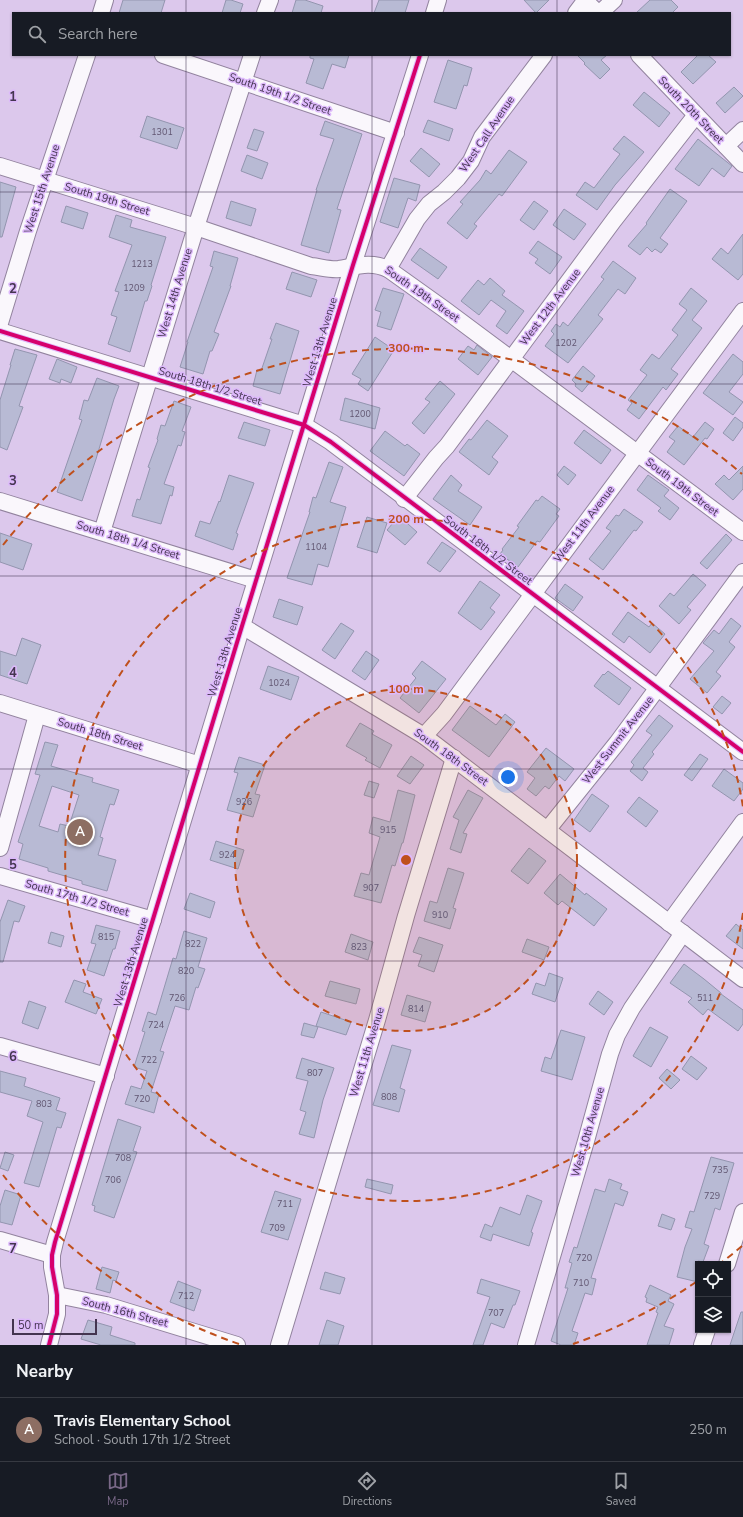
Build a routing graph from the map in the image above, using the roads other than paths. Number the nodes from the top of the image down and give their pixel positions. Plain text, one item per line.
1 (105, 0) edge
2 (270, 0) edge
3 (438, 0) edge
4 (614, 0) edge
5 (582, 5) edge
6 (101, 12) edge
7 (265, 12) edge
8 (434, 12) edge
9 (597, 12) edge
10 (600, 12) edge
11 (86, 56) edge
12 (166, 56) edge
13 (252, 56) edge
14 (420, 56) edge
15 (543, 56) edge
16 (639, 56) edge
17 (243, 81) junction
18 (696, 116) junction
19 (743, 130) edge
20 (396, 133) junction
21 (726, 146) junction
22 (743, 164) edge
23 (0, 166) edge
24 (45, 180) junction
25 (196, 227) junction
26 (353, 265) junction
27 (388, 269) junction
28 (743, 312) edge
29 (0, 323) edge
30 (0, 330) edge
31 (511, 360) junction
32 (149, 377) junction
33 (304, 425) junction
34 (637, 453) junction
35 (404, 499) junction
36 (0, 501) edge
37 (102, 532) junction
38 (743, 532) edge
39 (743, 572) edge
40 (256, 580) junction
41 (532, 594) junction
42 (242, 626) junction
43 (658, 688) junction
44 (0, 703) edge
45 (37, 715) junction
46 (424, 736) junction
47 (743, 752) edge
48 (454, 758) junction
49 (200, 765) junction
50 (743, 822) edge
51 (548, 829) junction
52 (0, 848) edge
53 (0, 876) edge
54 (153, 920) junction
55 (669, 923) junction
56 (683, 933) junction
57 (743, 979) edge
58 (0, 1046) edge
59 (106, 1076) junction
60 (743, 1212) edge
61 (0, 1240) edge
62 (52, 1256) junction
63 (728, 1261) edge
64 (57, 1295) junction
65 (706, 1333) edge
66 (49, 1345) edge
67 (237, 1345) edge
68 (279, 1345) edge
69 (526, 1345) edge
70 (702, 1345) edge

1 - 6 street
2 - 7 street
3 - 8 street
4 - 10 street
5 - 9 street
11 - 24 street, West 15th Avenue
12 - 17 street, South 19th 1/2 Street
13 - 17 street, West 14th Avenue
14 - 20 street, West 13th Avenue
15 - 27 street, West Call Avenue
16 - 18 street, South 20th Street
17 - 20 street, South 19th 1/2 Street
17 - 25 street, West 14th Avenue
18 - 21 street, South 20th Street
18 - 31 street, West 12th Avenue
19 - 21 street
20 - 26 street, West 13th Avenue
21 - 22 street, South 20th Street
23 - 24 street, South 19th Street
24 - 25 street, South 19th Street
24 - 29 street, West 15th Avenue
25 - 26 street, South 19th Street
25 - 32 street, West 14th Avenue
26 - 27 street, South 19th Street
26 - 33 street, West 13th Avenue
27 - 31 street, South 19th Street
28 - 34 street, West 11th Avenue
30 - 32 street, South 18th 1/2 Street
31 - 34 street, South 19th Street
31 - 35 street, West 12th Avenue
32 - 33 street, South 18th 1/2 Street
32 - 37 street, West 14th Avenue
33 - 35 street, South 18th 1/2 Street
33 - 40 street, West 13th Avenue
34 - 38 street, South 19th Street
34 - 41 street, West 11th Avenue
35 - 41 street, South 18th 1/2 Street
36 - 37 street, South 18th 1/4 Street
37 - 40 street, South 18th 1/4 Street
39 - 43 street, West Summit Avenue
40 - 42 street, West 13th Avenue
41 - 43 street, South 18th 1/2 Street
41 - 46 street, West 11th Avenue
42 - 46 street, South 18th Street
42 - 49 street, West 13th Avenue
43 - 47 street, South 18th 1/2 Street
43 - 51 street, West Summit Avenue
44 - 45 street, South 18th Street
45 - 49 street, South 18th Street
45 - 52 street
46 - 48 street, South 18th Street
48 - 51 street, South 18th Street
48 - 68 street, West 11th Avenue
49 - 54 street, West 13th Avenue
50 - 55 street
51 - 55 street, South 18th Street
53 - 54 street, South 17th 1/2 Street
54 - 59 street, West 13th Avenue
55 - 56 street, South 18th Street
56 - 57 street, South 18th Street
56 - 69 street, West 10th Avenue
58 - 59 street
59 - 62 street, West 13th Avenue
60 - 63 street
61 - 62 street
62 - 64 street
64 - 66 street
64 - 67 street, South 16th Street
65 - 70 street

